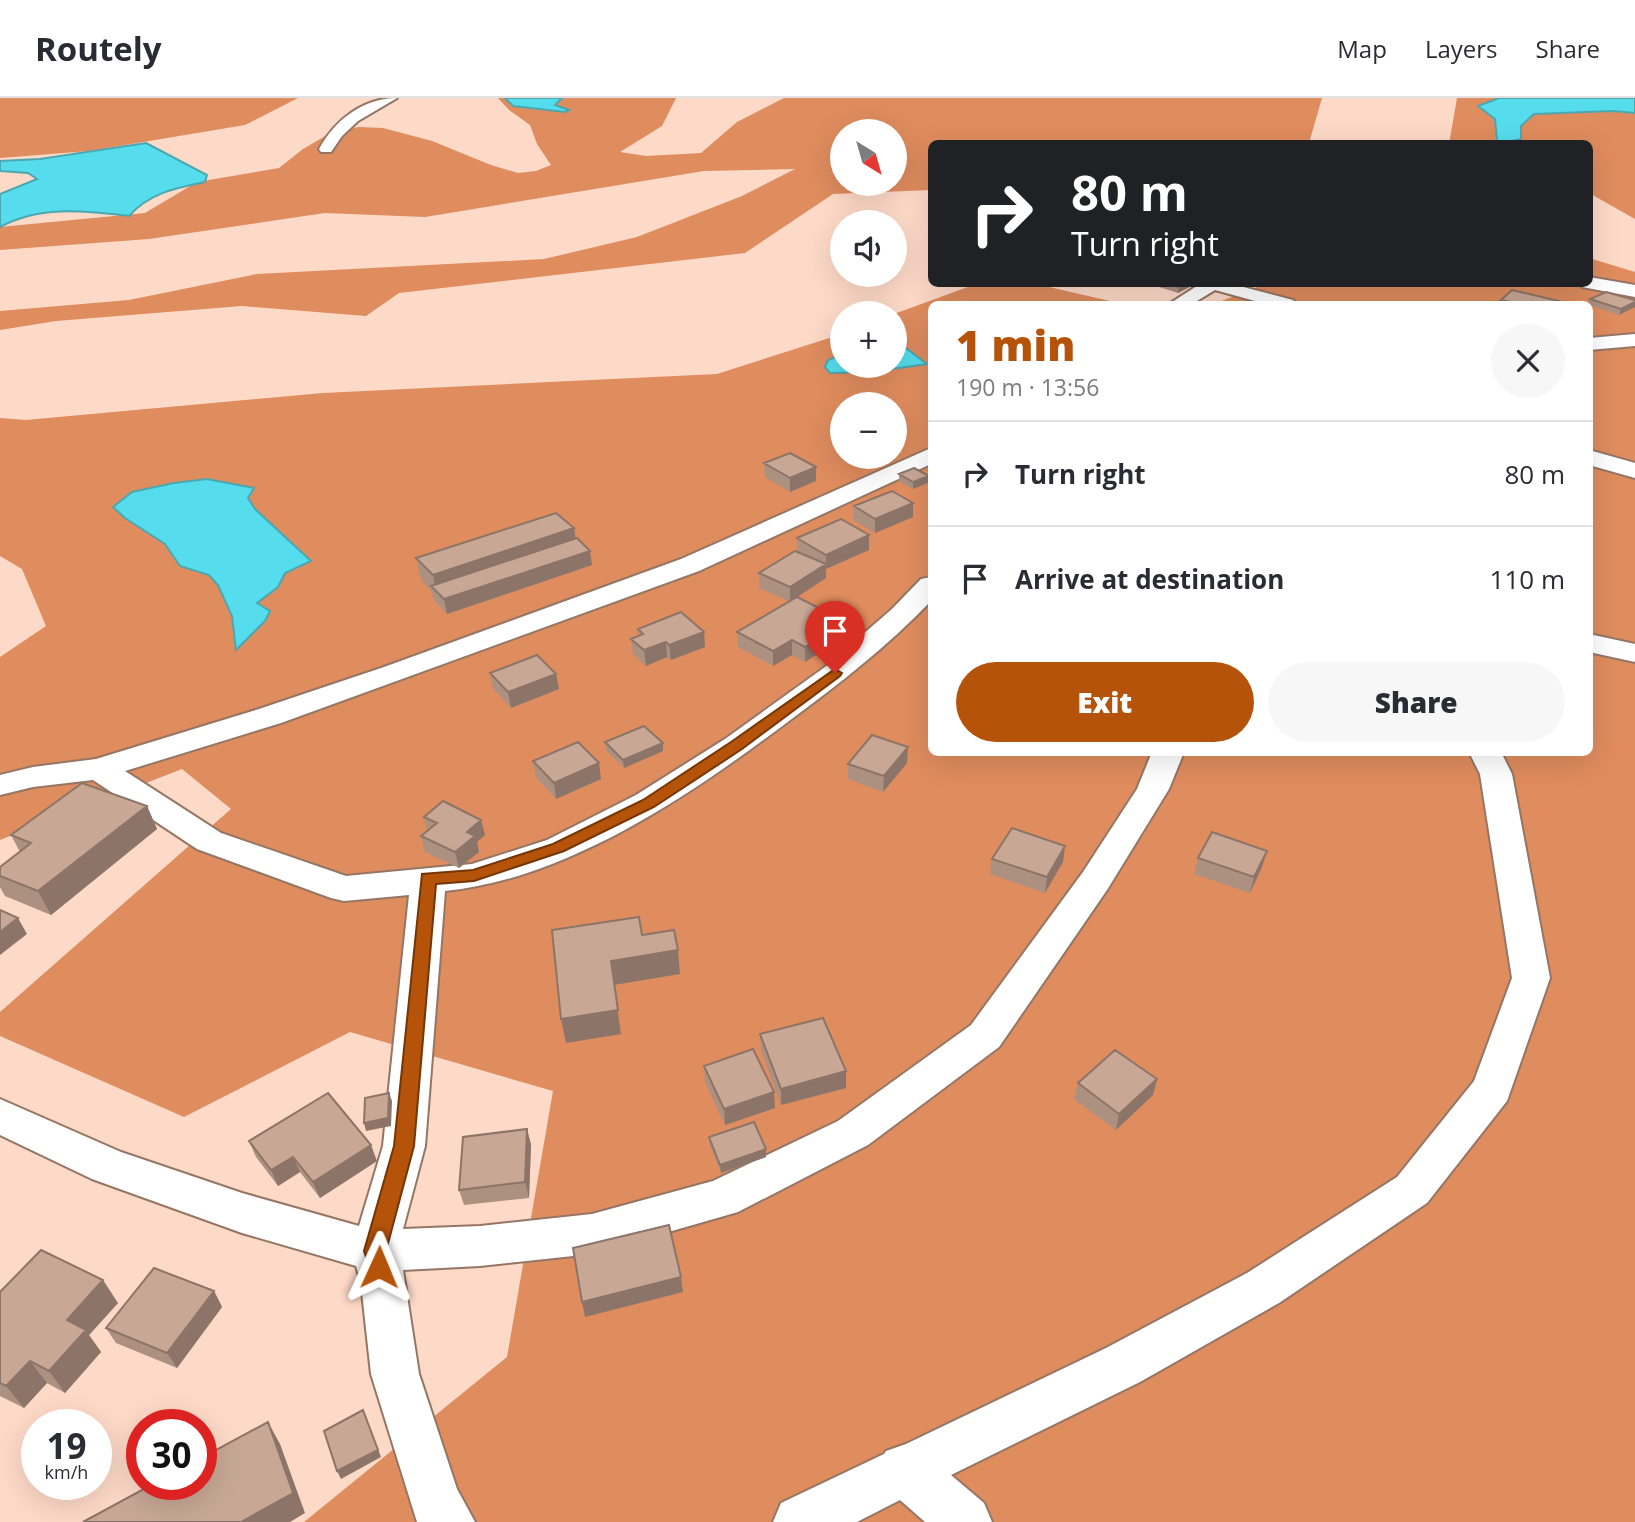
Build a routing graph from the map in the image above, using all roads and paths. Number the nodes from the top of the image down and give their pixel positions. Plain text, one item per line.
1 (390, 98) edge
2 (326, 149) dead end
3 (1593, 284) edge
4 (1208, 287) edge
5 (1224, 287) edge
6 (1635, 291) edge
7 (1184, 301) edge
8 (1275, 301) edge
9 (1635, 340) edge
10 (1593, 344) edge
11 (928, 456) edge
12 (1593, 458) edge
13 (1635, 471) edge
14 (928, 588) edge
15 (1593, 644) edge
16 (1635, 653) edge
17 (1166, 756) edge
18 (1487, 756) edge
19 (99, 769) junction
20 (0, 785) edge
21 (428, 878) junction
22 (0, 1116) edge
23 (375, 1251) junction
24 (904, 1469) junction
25 (449, 1522) edge
26 (800, 1522) edge
27 (965, 1522) edge

1 - 2 street
3 - 6 street
4 - 7 street
5 - 8 street
9 - 10 street
11 - 19 street
12 - 13 street
14 - 21 street
15 - 16 street
17 - 23 street
18 - 24 street
19 - 20 street
19 - 21 street
21 - 23 street
22 - 23 street
23 - 25 street
24 - 26 street
24 - 27 street

